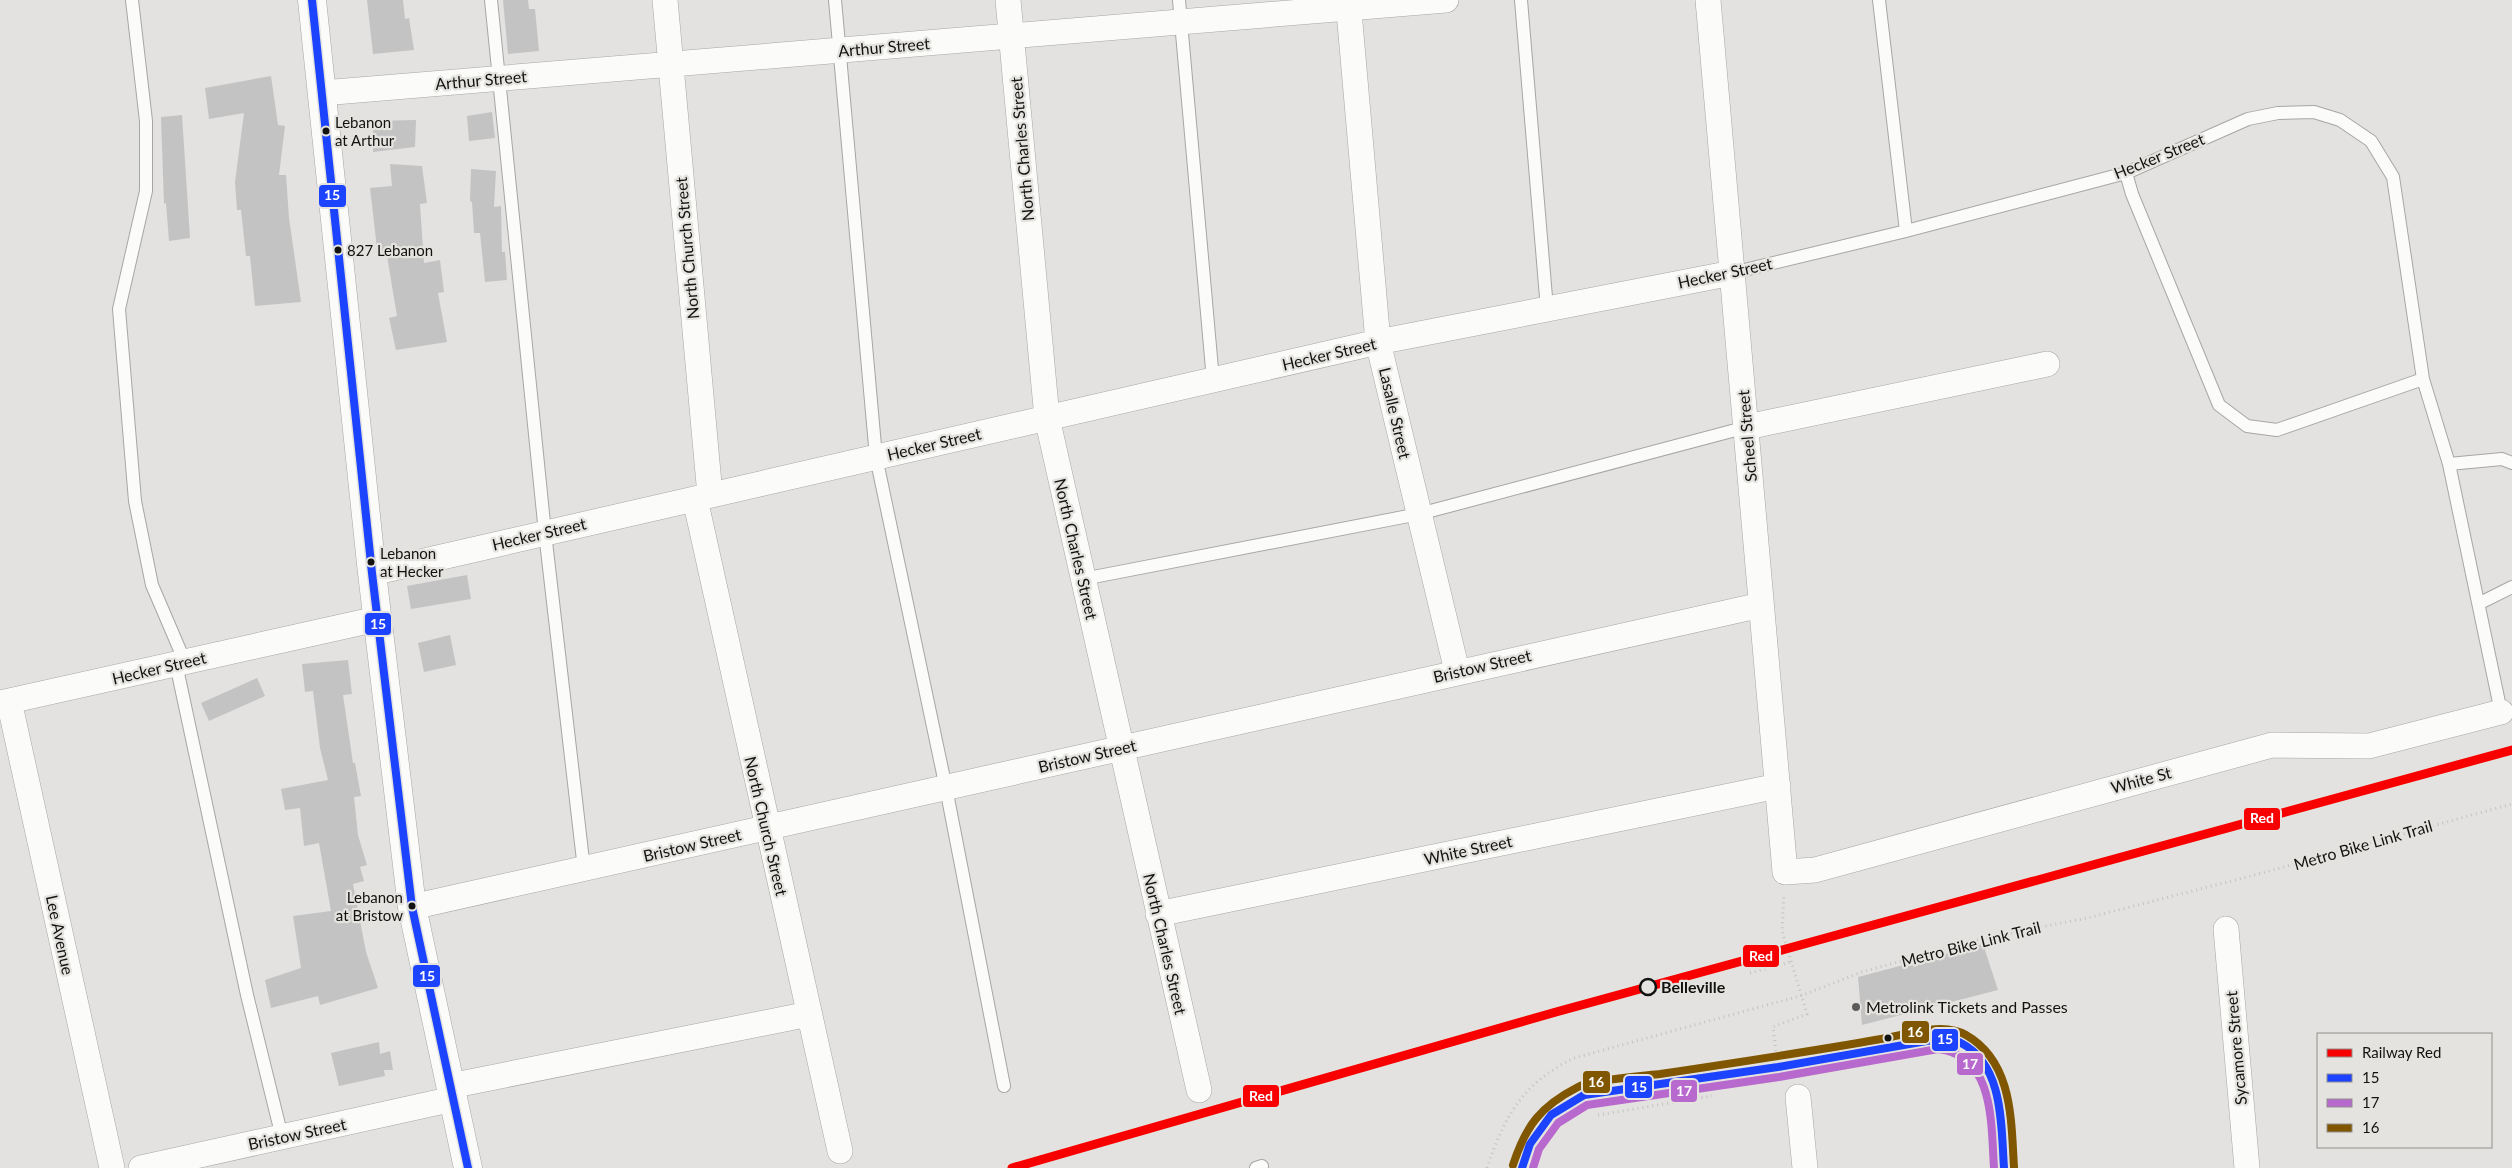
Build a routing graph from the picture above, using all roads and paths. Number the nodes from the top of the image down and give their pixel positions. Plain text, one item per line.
1 (132, 0) edge
2 (312, 0) edge
3 (491, 0) edge
4 (665, 0) edge
5 (835, 0) edge
6 (1008, 0) edge
7 (1446, 0) edge
8 (1521, 0) edge
9 (1708, 0) edge
10 (1879, 0) edge
11 (1349, 4) edge
12 (1180, 11) edge
13 (1011, 36) junction
14 (840, 51) junction
15 (671, 64) junction
16 (498, 79) junction
17 (322, 94) junction
18 (2126, 173) junction
19 (1906, 232) junction
20 (1732, 273) junction
21 (1547, 309) junction
22 (1378, 342) junction
23 (2047, 364) dead end
24 (2423, 379) junction
25 (1212, 380) junction
26 (1047, 418) junction
27 (1746, 427) junction
28 (876, 457) junction
29 (2512, 463) edge
30 (2449, 464) junction
31 (702, 498) junction
32 (1420, 514) junction
33 (545, 532) junction
34 (372, 573) junction
35 (1083, 578) junction
36 (2512, 587) edge
37 (2480, 603) junction
38 (1761, 604) junction
39 (377, 619) junction
40 (180, 663) junction
41 (1457, 671) junction
42 (4, 702) edge
43 (2506, 710) edge
44 (1121, 749) junction
45 (1778, 786) junction
46 (946, 788) junction
47 (2512, 804) edge
48 (766, 828) junction
49 (584, 869) junction
50 (1785, 872) junction
51 (412, 907) junction
52 (1158, 914) junction
53 (2226, 929) dead end
54 (1790, 962) junction
55 (1750, 972) dead end
56 (1793, 974) dead end
57 (809, 1014) junction
58 (1004, 1086) dead end
59 (1199, 1090) dead end
60 (452, 1093) junction
61 (1798, 1098) dead end
62 (282, 1137) junction
63 (840, 1151) dead end
64 (466, 1160) edge
65 (112, 1168) edge
66 (141, 1168) edge
67 (1487, 1168) edge
68 (1522, 1168) edge
69 (1805, 1168) edge
70 (2004, 1168) edge
71 (2247, 1168) edge

1 - 40 lane
2 - 17 main road
3 - 16 lane
4 - 15 street, North Church Street
5 - 14 lane
6 - 13 street, North Charles Street
7 - 11 street, Arthur Street
8 - 21 lane
9 - 20 street, Scheel Street
10 - 19 lane
11 - 12 street, Arthur Street
11 - 22 street, Lasalle Street
12 - 13 street, Arthur Street
12 - 25 lane
13 - 14 street, Arthur Street
13 - 26 street, North Charles Street
14 - 15 street, Arthur Street
14 - 28 lane
15 - 16 street, Arthur Street
15 - 31 street, North Church Street
16 - 17 street, Arthur Street
16 - 33 lane
17 - 34 main road
18 - 19 lane, Hecker Street
18 - 24 lane
18 - 24 lane, Hecker Street
19 - 20 lane, Hecker Street
20 - 21 street, Hecker Street
20 - 27 street, Scheel Street
21 - 22 street, Hecker Street
22 - 25 street, Hecker Street
22 - 32 street, Lasalle Street
23 - 27 street
24 - 30 lane, Hecker Street
25 - 26 street, Hecker Street
26 - 28 street, Hecker Street
26 - 35 street, North Charles Street
27 - 32 lane
27 - 38 street, Scheel Street
28 - 31 street, Hecker Street
28 - 46 lane
29 - 30 lane
30 - 37 lane, Hecker Street
31 - 33 street, Hecker Street
31 - 48 street, North Church Street
32 - 35 lane
32 - 41 street, Lasalle Street
33 - 34 street, Hecker Street
33 - 49 lane
34 - 39 main road
35 - 44 street, North Charles Street
36 - 37 lane
37 - 43 lane, Hecker Street
38 - 41 street, Bristow Street
38 - 45 street, Scheel Street
39 - 40 street, Hecker Street
39 - 51 main road
40 - 42 street, Hecker Street
40 - 62 lane
41 - 44 street, Bristow Street
42 - 65 street, Lee Avenue
43 - 50 street, White St
44 - 46 street, Bristow Street
44 - 52 street, North Charles Street
45 - 50 street, Scheel Street
45 - 52 street, White Street
46 - 48 street, Bristow Street
46 - 58 lane
47 - 67 path, Metro Bike Link Trail
48 - 49 street, Bristow Street
48 - 57 street, North Church Street
49 - 51 street, Bristow Street
50 - 54 path
51 - 60 main road
52 - 59 street, North Charles Street
53 - 71 street, Sycamore Street
54 - 55 path
54 - 56 path
57 - 60 street, Bristow Street
57 - 63 street, North Church Street
60 - 62 street, Bristow Street
60 - 64 main road
61 - 69 street
62 - 66 street, Bristow Street
68 - 70 lane

